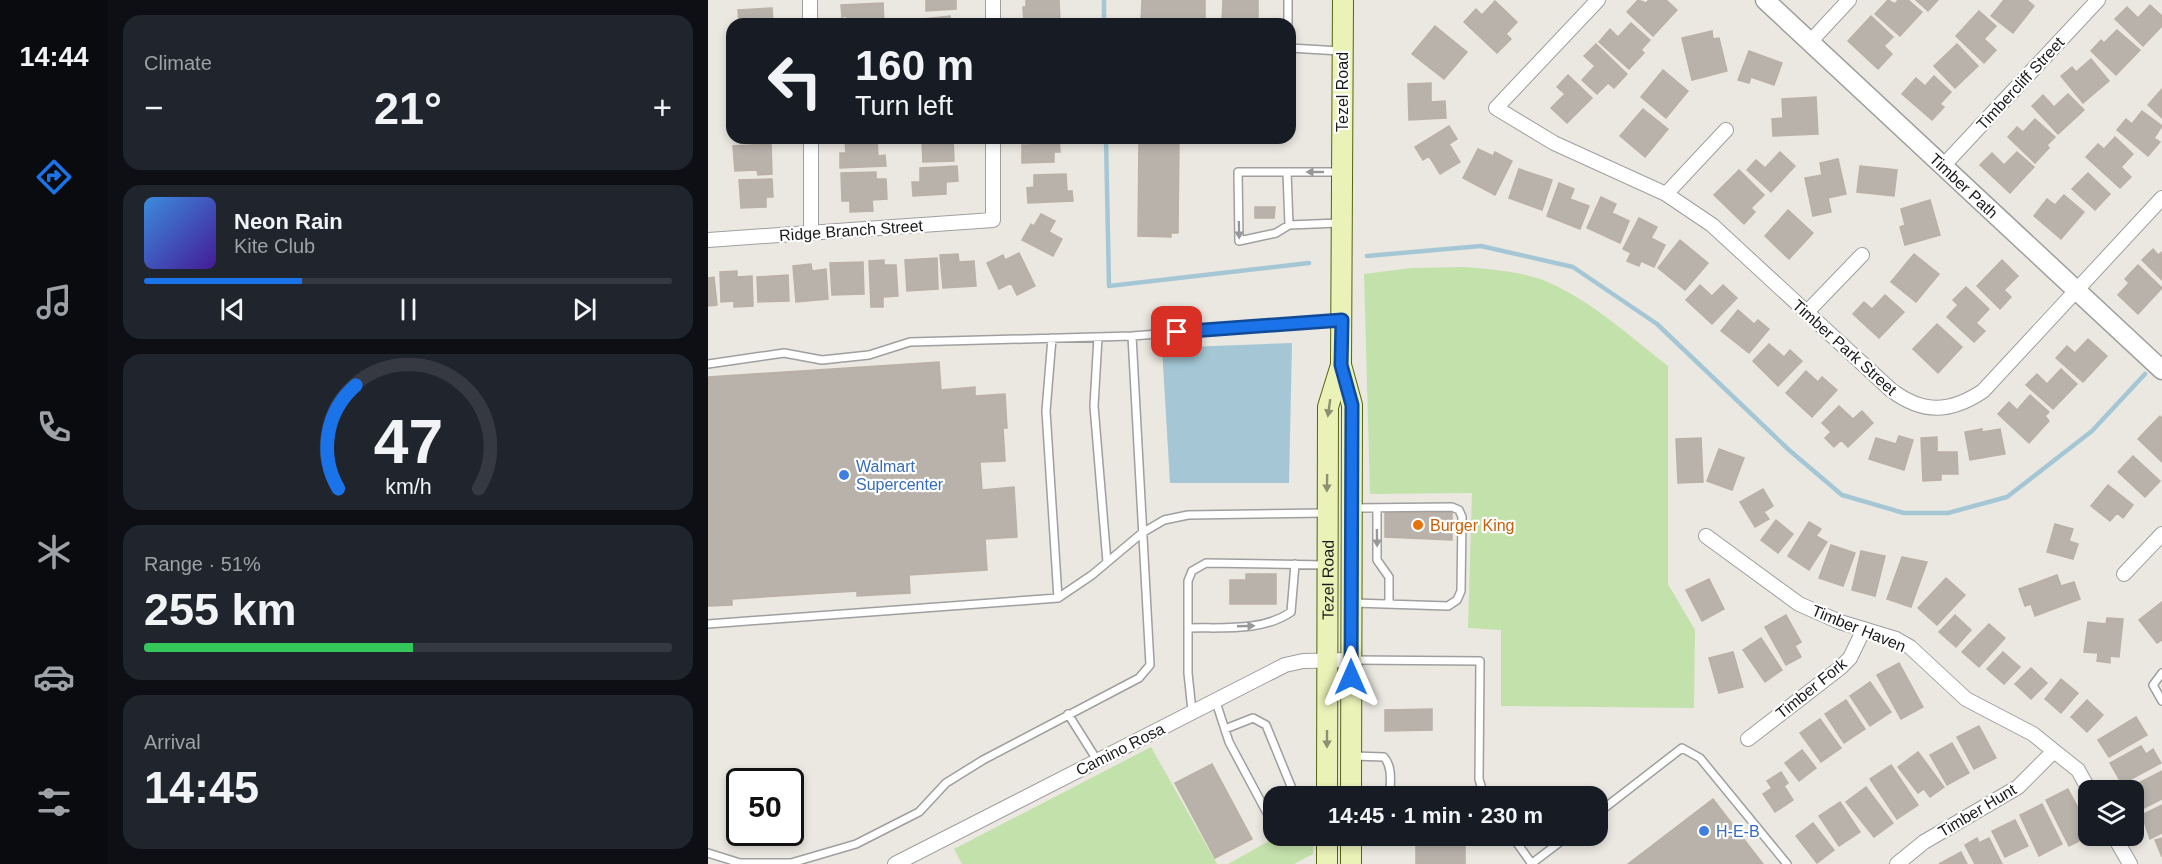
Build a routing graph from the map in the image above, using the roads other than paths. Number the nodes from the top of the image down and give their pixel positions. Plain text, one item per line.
1 (810, 0) edge
2 (993, 0) edge
3 (1288, 0) edge
4 (1343, 0) edge
5 (1598, 0) edge
6 (1765, 0) edge
7 (1850, 0) edge
8 (2098, 0) edge
9 (810, 18) edge
10 (993, 18) edge
11 (1288, 18) edge
12 (1810, 42) junction
13 (1296, 48) edge
14 (1343, 51) junction
15 (1726, 130) dead end
16 (811, 144) edge
17 (993, 144) edge
18 (1943, 166) junction
19 (1287, 172) junction
20 (1342, 172) junction
21 (1666, 194) junction
22 (2162, 198) edge
23 (1342, 223) junction
24 (1289, 225) junction
25 (811, 233) junction
26 (708, 240) edge
27 (1862, 255) dead end
28 (2076, 291) junction
29 (1807, 312) junction
30 (1342, 320) junction
31 (1132, 336) junction
32 (1098, 337) junction
33 (1052, 338) junction
34 (708, 364) edge
35 (1341, 365) junction
36 (2162, 370) edge
37 (1352, 508) junction
38 (1377, 508) junction
39 (1327, 513) junction
40 (1142, 532) junction
41 (2162, 534) edge
42 (1706, 536) dead end
43 (1107, 562) junction
44 (1295, 564) junction
45 (1327, 565) junction
46 (2124, 574) dead end
47 (1058, 598) junction
48 (1352, 603) junction
49 (1389, 604) junction
50 (708, 624) edge
51 (1188, 628) junction
52 (1864, 629) junction
53 (1327, 660) junction
54 (1351, 660) junction
55 (2162, 673) edge
56 (1215, 699) junction
57 (2162, 701) edge
58 (1192, 711) junction
59 (1068, 714) junction
60 (1225, 729) junction
61 (1748, 739) dead end
62 (2054, 751) junction
63 (1351, 756) junction
64 (1097, 760) junction
65 (2084, 780) edge
66 (1291, 786) edge
67 (1327, 786) edge
68 (1351, 786) edge
69 (1390, 786) edge
70 (1481, 786) edge
71 (1263, 805) edge
72 (1608, 805) edge
73 (1326, 846) edge
74 (1351, 846) edge
75 (1519, 846) edge
76 (1555, 846) edge
77 (2120, 846) edge
78 (708, 853) edge
79 (896, 864) edge
80 (1327, 864) edge
81 (1351, 864) edge
82 (1532, 864) edge
83 (1787, 864) edge
84 (1897, 864) edge
85 (2130, 864) edge

1 - 9 street
2 - 10 street
3 - 11 lane
4 - 14 main road, Tezel Road
5 - 21 street, Timber Park Street
6 - 12 street, Timber Path
7 - 12 street
8 - 18 street, Timbercliff Street
12 - 18 street, Timber Path
13 - 14 lane
14 - 20 main road, Tezel Road
15 - 21 street
16 - 25 street
17 - 25 street, Ridge Branch Street
18 - 28 street, Timber Path
20 -> 19 lane
19 - 24 lane
19 -> 24 lane
20 - 23 main road, Tezel Road
21 - 29 street, Timber Park Street
22 - 28 street, Timber Park Street
23 - 24 lane
23 - 30 main road, Tezel Road
25 - 26 street, Ridge Branch Street
27 - 29 street
28 - 29 street, Timber Park Street
28 - 36 street, Timber Path
30 - 31 lane
30 - 35 main road, Tezel Road
31 - 32 lane
31 - 40 lane
32 - 33 lane
32 - 43 lane
33 - 34 lane
33 - 47 lane
35 - 37 main road, Tezel Road
35 -> 39 main road, Tezel Road
37 - 38 lane
37 - 48 main road, Tezel Road
38 -> 49 lane
38 - 49 lane
39 - 40 lane
39 - 45 main road, Tezel Road
40 - 43 lane
40 - 59 lane
41 - 46 street
42 - 52 street, Timber Haven
43 - 47 lane
44 - 45 lane
51 -> 44 lane
44 - 51 lane
45 - 53 main road, Tezel Road
47 - 50 lane
48 - 49 lane
48 - 54 main road, Tezel Road
51 - 58 lane
52 - 61 street, Timber Fork
52 - 62 street, Timber Haven
53 - 54 street, Camino Rosa
53 - 56 street, Camino Rosa
53 -> 67 main road, Tezel Road
54 - 63 main road, Tezel Road
54 - 70 lane
55 - 57 lane
56 - 58 street, Camino Rosa
56 - 60 lane
58 - 64 street, Camino Rosa
59 - 64 lane
59 - 78 lane
60 - 66 lane
60 - 71 lane
62 - 65 street, Timber Haven
62 - 84 street, Timber Hunt
63 - 68 main road, Tezel Road
63 - 69 lane
64 - 79 street, Camino Rosa
72 - 83 lane
73 - 80 main road
74 - 81 main road
75 - 82 lane
76 - 82 lane
77 - 85 street

